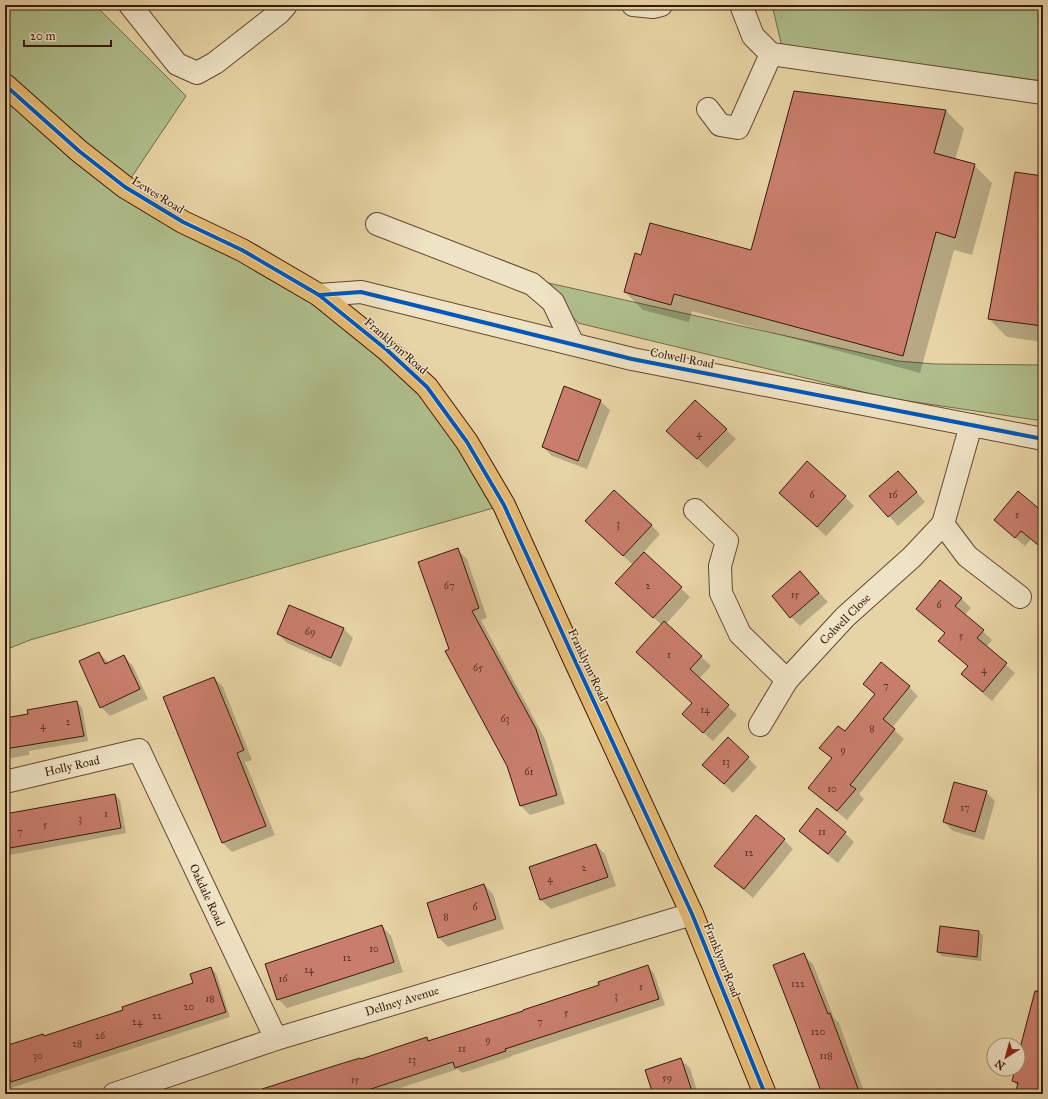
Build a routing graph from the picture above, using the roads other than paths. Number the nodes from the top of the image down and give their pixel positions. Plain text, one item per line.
1 (130, 5) edge
2 (286, 5) edge
3 (741, 5) edge
4 (771, 54) junction
5 (5, 85) edge
6 (1043, 93) edge
7 (708, 110) dead end
8 (377, 224) dead end
9 (319, 295) junction
10 (573, 344) junction
11 (971, 425) junction
12 (1043, 439) edge
13 (695, 510) dead end
14 (942, 524) junction
15 (1020, 597) dead end
16 (787, 680) junction
17 (760, 726) dead end
18 (139, 750) joint
19 (5, 782) edge
20 (692, 914) junction
21 (276, 1039) junction
22 (114, 1094) edge
23 (765, 1094) edge

1 - 2 street
3 - 4 street
4 - 6 street
4 - 7 street
5 - 9 main road, Lewes Road
8 - 10 street
9 - 10 street, Colwell Road
9 - 20 main road, Franklynn Road
10 - 11 street, Colwell Road
11 - 12 street, Colwell Road
11 - 14 street, Colwell Close
13 - 16 street
14 - 15 street
14 - 16 street, Colwell Close
16 - 17 street, Colwell Close
18 - 19 street, Holly Road
18 - 21 street, Oakdale Road
20 - 21 street, Dellney Avenue
20 - 23 main road, Franklynn Road
21 - 22 street, Dellney Avenue

